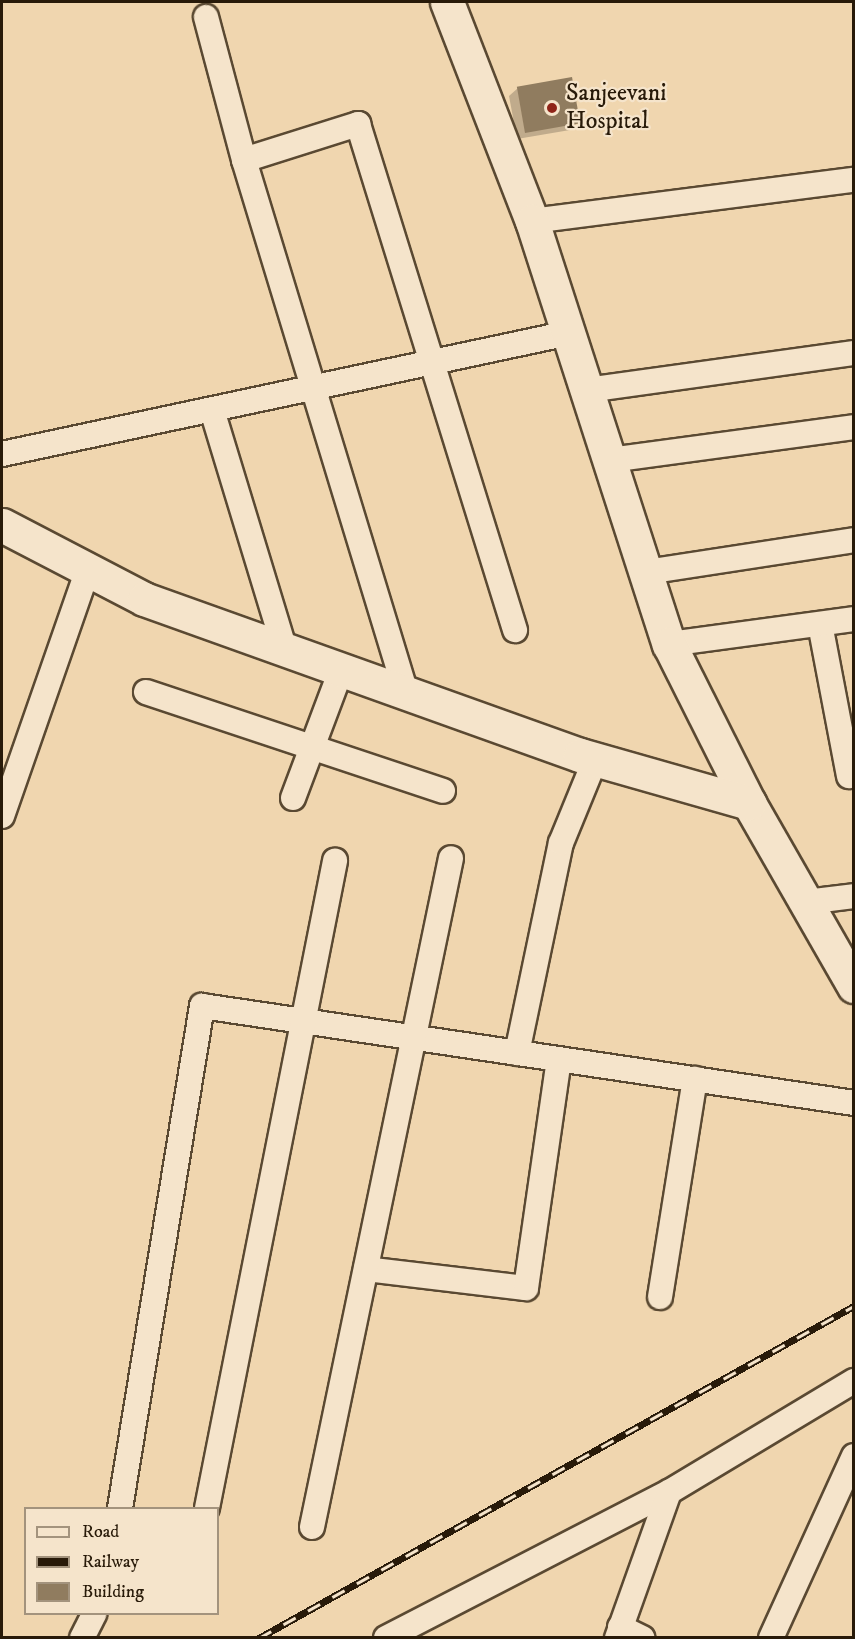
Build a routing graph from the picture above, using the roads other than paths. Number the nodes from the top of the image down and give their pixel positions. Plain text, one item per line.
1 (447, 2) edge
2 (206, 17) dead end
3 (244, 160) junction
4 (854, 180) edge
5 (532, 221) junction
6 (569, 333) junction
7 (854, 353) edge
8 (432, 363) junction
9 (314, 388) junction
10 (587, 390) junction
11 (212, 410) junction
12 (854, 427) edge
13 (2, 454) edge
14 (610, 459) junction
15 (2, 525) edge
16 (854, 540) edge
17 (88, 569) junction
18 (646, 572) junction
19 (854, 619) edge
20 (820, 624) junction
21 (515, 630) dead end
22 (669, 644) junction
23 (285, 650) junction
24 (341, 670) junction
25 (146, 692) dead end
26 (406, 693) junction
27 (313, 745) junction
28 (595, 760) junction
29 (849, 776) dead end
30 (443, 791) dead end
31 (293, 798) dead end
32 (749, 803) junction
33 (2, 816) edge
34 (451, 858) dead end
35 (335, 861) dead end
36 (854, 896) edge
37 (806, 902) junction
38 (854, 986) edge
39 (302, 1021) junction
40 (414, 1038) junction
41 (517, 1053) junction
42 (559, 1059) junction
43 (695, 1079) junction
44 (854, 1103) edge
45 (366, 1269) junction
46 (660, 1297) dead end
47 (854, 1382) edge
48 (854, 1456) edge
49 (669, 1491) junction
50 (120, 1507) edge
51 (207, 1507) edge
52 (312, 1527) dead end
53 (94, 1615) edge
54 (618, 1632) edge
55 (82, 1638) edge
56 (386, 1638) edge
57 (643, 1638) edge
58 (771, 1638) edge

1 - 5 main road
2 - 3 street
3 - 8 street
3 - 9 street
4 - 5 street
5 - 6 main road
6 - 8 street
6 - 10 main road
7 - 10 street
8 - 9 street
8 - 21 street
9 - 11 street
9 - 26 street
10 - 14 main road
11 - 13 street
11 - 23 street
12 - 14 street
14 - 18 main road
15 - 17 main road
16 - 18 street
17 - 23 main road
17 - 33 street
18 - 22 main road
19 - 20 street
20 - 22 street
20 - 29 street
22 - 32 main road
23 - 24 main road
24 - 26 main road
24 - 27 street
25 - 27 street
26 - 28 main road
27 - 30 street
27 - 31 street
28 - 32 main road
28 - 41 street
32 - 37 main road
34 - 40 street
35 - 39 street
36 - 37 street
37 - 38 main road
39 - 40 street
39 - 50 street
39 - 51 street
40 - 41 street
40 - 45 street
41 - 42 street
42 - 43 street
42 - 45 street
43 - 44 street
43 - 46 street
45 - 52 street
47 - 49 street
48 - 58 street
49 - 54 street
49 - 56 street
53 - 55 street
54 - 57 street

